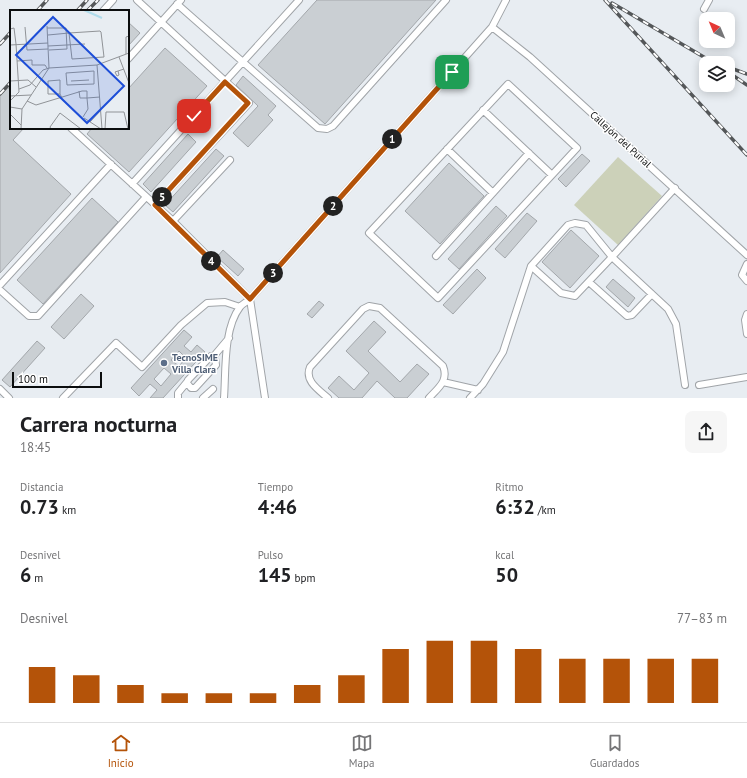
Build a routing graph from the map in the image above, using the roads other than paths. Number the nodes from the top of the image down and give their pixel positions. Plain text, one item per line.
1 (113, 0) edge
2 (136, 0) edge
3 (299, 0) edge
4 (446, 0) edge
5 (506, 0) edge
6 (708, 0) edge
7 (179, 2) edge
8 (704, 9) dead end
9 (104, 10) edge
10 (161, 22) junction
11 (492, 28) junction
12 (129, 58) edge
13 (243, 62) junction
14 (225, 82) junction
15 (285, 89) dead end
16 (280, 94) junction
17 (483, 110) junction
18 (73, 129) edge
19 (447, 149) junction
20 (528, 153) junction
21 (230, 160) dead end
22 (111, 164) junction
23 (552, 175) junction
24 (132, 184) junction
25 (674, 188) junction
26 (493, 193) junction
27 (146, 197) junction
28 (155, 205) junction
29 (173, 221) junction
30 (747, 255) edge
31 (436, 256) dead end
32 (612, 257) junction
33 (747, 264) edge
34 (531, 266) junction
35 (747, 280) edge
36 (590, 282) junction
37 (0, 285) edge
38 (0, 290) edge
39 (652, 294) junction
40 (250, 299) junction
41 (240, 307) junction
42 (747, 314) edge
43 (747, 334) edge
44 (229, 338) junction
45 (213, 357) junction
46 (747, 377) edge
47 (187, 382) junction
48 (443, 382) junction
49 (685, 385) dead end
50 (699, 385) dead end
51 (0, 389) edge
52 (213, 389) dead end
53 (478, 390) junction
54 (177, 396) edge
55 (9, 398) edge
56 (63, 398) edge
57 (203, 398) edge
58 (224, 398) edge
59 (265, 398) edge
60 (328, 398) edge
61 (429, 398) edge
62 (470, 398) edge

1 - 9 street
2 - 10 street
3 - 13 street
4 - 16 street
5 - 11 street
6 - 8 street
7 - 10 street
7 - 13 street
10 - 12 street
10 - 14 street
11 - 25 street, Callejón del Purial
11 - 40 street
13 - 14 street
13 - 16 street
14 - 24 street
14 - 28 street
15 - 16 street
17 - 19 street
17 - 20 street
17 - 23 street
18 - 22 street
19 - 23 street
19 - 26 street
20 - 23 street
20 - 26 street
21 - 29 street
22 - 24 street
22 - 37 street
24 - 27 street
25 - 30 street, Callejón del Purial
25 - 32 street
26 - 31 street
27 - 28 street
27 - 38 street
28 - 29 street
29 - 40 street
32 - 34 street
32 - 36 street
32 - 39 street
33 - 35 street
34 - 36 street
34 - 53 street
36 - 39 street
39 - 49 street
40 - 41 street
40 - 59 street
41 - 44 street
41 - 56 street
42 - 43 street
44 - 45 street
44 - 58 street
45 - 47 street
45 - 47 street
46 - 50 street
47 - 54 street
48 - 53 street
48 - 60 street
48 - 61 street
51 - 55 street
52 - 57 street
53 - 62 street

